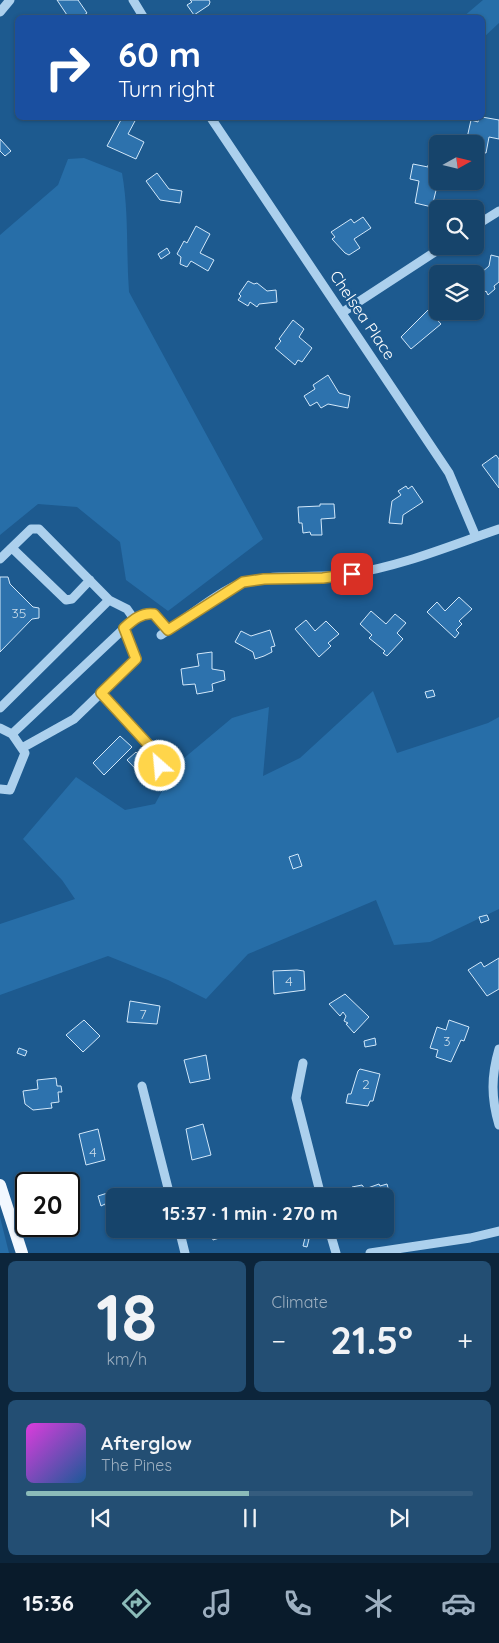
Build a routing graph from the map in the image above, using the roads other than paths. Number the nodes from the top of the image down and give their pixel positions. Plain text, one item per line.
1 (10, 0) edge
2 (133, 0) edge
3 (0, 12) edge
4 (142, 15) edge
5 (212, 120) edge
6 (499, 211) edge
7 (484, 220) edge
8 (430, 255) edge
9 (344, 312) junction
10 (499, 529) edge
11 (476, 537) junction
12 (12, 548) junction
13 (0, 559) edge
14 (90, 580) junction
15 (109, 600) junction
16 (134, 619) junction
17 (124, 628) junction
18 (101, 693) junction
19 (0, 708) edge
20 (0, 728) edge
21 (12, 734) junction
22 (22, 748) junction
23 (160, 766) dead end
24 (0, 789) edge
25 (499, 1049) edge
26 (303, 1063) dead end
27 (142, 1086) dead end
28 (499, 1125) edge
29 (0, 1185) edge
30 (168, 1188) edge
31 (319, 1188) edge
32 (499, 1231) edge
33 (181, 1238) edge
34 (332, 1238) edge
35 (415, 1250) edge
36 (22, 1253) edge
37 (185, 1253) edge
38 (336, 1253) edge
39 (370, 1253) edge

1 - 3 street
2 - 4 street
5 - 9 street, Chelsea Place
6 - 7 street
8 - 9 street
9 - 11 street, Chelsea Place
10 - 11 street
11 - 16 street
12 - 13 street
12 - 14 street
12 - 14 street
14 - 15 street
15 - 16 street
15 - 19 street
16 - 17 street
17 - 18 street
17 - 21 street
18 - 22 street
18 - 23 street
20 - 21 street
21 - 22 street
22 - 24 street
25 - 28 street
26 - 31 street
27 - 30 street
29 - 36 main road
32 - 35 street
33 - 37 street
34 - 38 street
35 - 39 street

